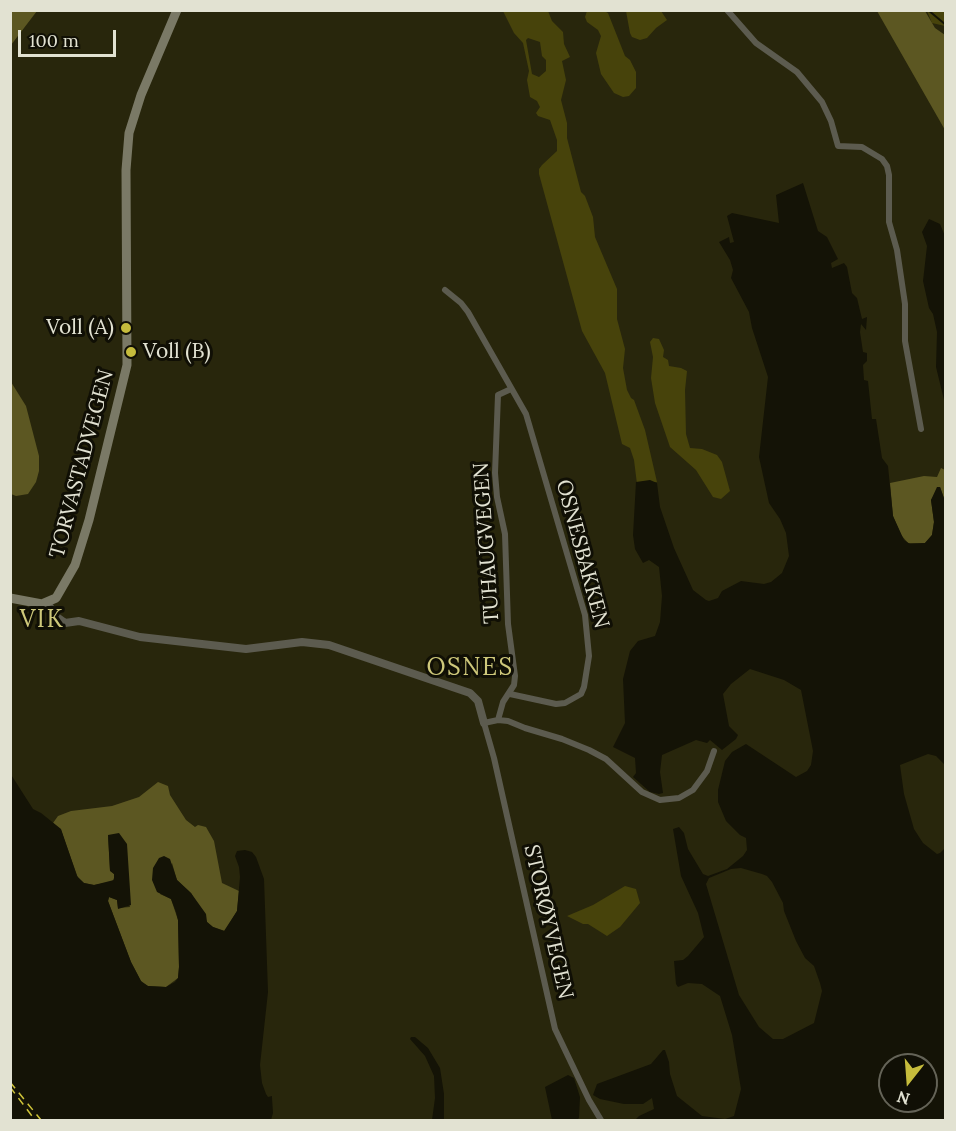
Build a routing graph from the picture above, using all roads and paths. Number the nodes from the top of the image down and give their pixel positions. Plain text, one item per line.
1 (177, 10) edge
2 (727, 10) edge
3 (445, 290) dead end
4 (511, 389) junction
5 (921, 429) dead end
6 (10, 598) edge
7 (48, 603) junction
8 (510, 694) junction
9 (498, 720) junction
10 (484, 723) junction
11 (714, 751) dead end
12 (601, 1120) edge

1 - 7 main road, TORVASTADVEGEN
2 - 5 street
3 - 4 street, OSNESBAKKEN
4 - 8 street, TUHAUGVEGEN
4 - 8 street, OSNESBAKKEN
6 - 7 main road
7 - 10 street
8 - 9 street, TUHAUGVEGEN
9 - 10 street
9 - 11 street
10 - 12 street, STORØYVEGEN

